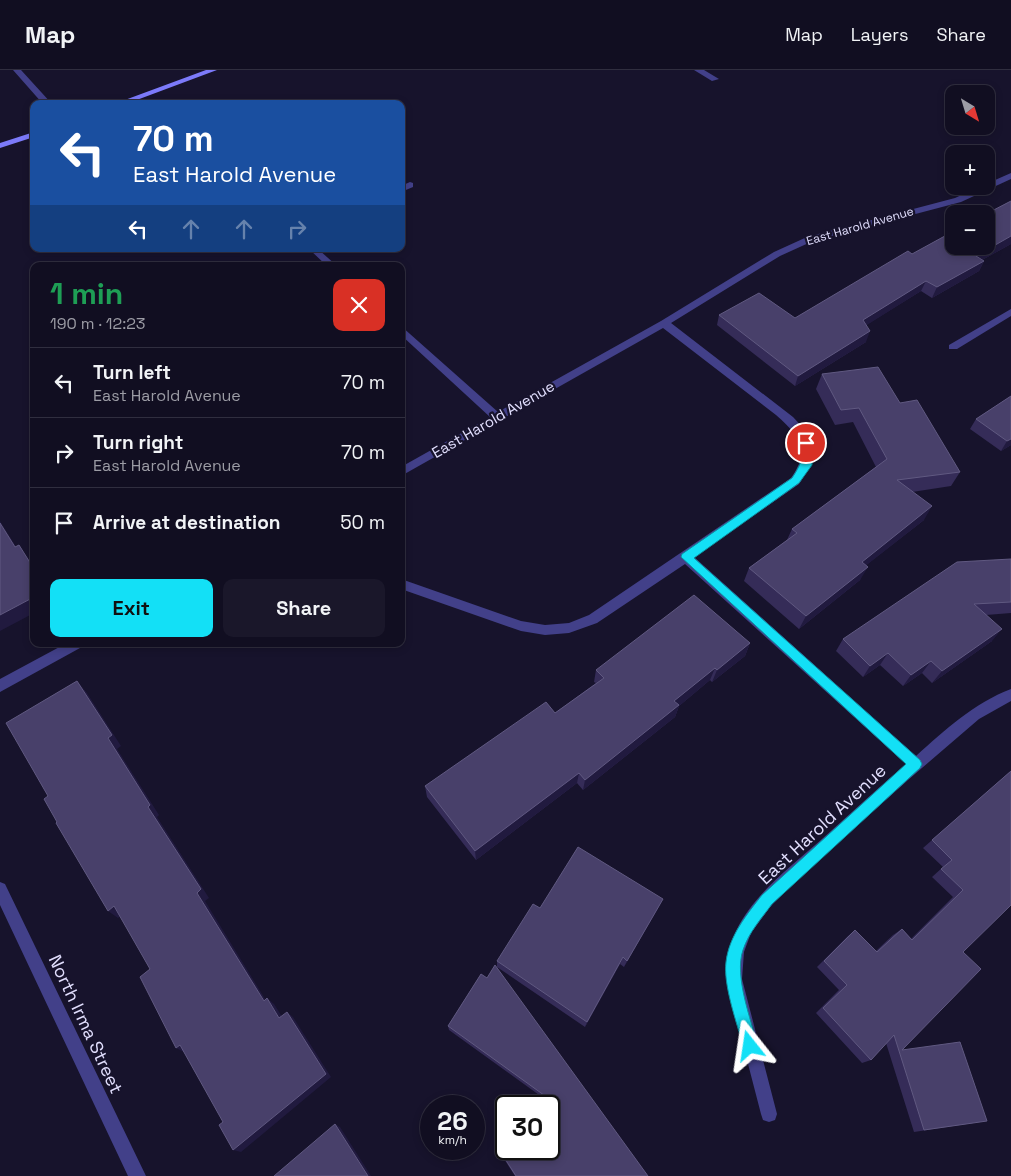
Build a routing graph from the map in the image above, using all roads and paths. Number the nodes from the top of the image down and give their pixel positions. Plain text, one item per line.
1 (17, 70) edge
2 (212, 70) edge
3 (698, 70) edge
4 (715, 79) dead end
5 (44, 100) edge
6 (129, 100) edge
7 (30, 135) edge
8 (0, 146) edge
9 (1011, 176) edge
10 (410, 185) dead end
11 (405, 187) edge
12 (316, 252) edge
13 (328, 262) edge
14 (1011, 312) edge
15 (664, 323) junction
16 (405, 334) edge
17 (954, 347) dead end
18 (497, 417) junction
19 (405, 470) edge
20 (686, 557) junction
21 (405, 585) edge
22 (71, 647) edge
23 (0, 686) edge
24 (1011, 695) edge
25 (915, 764) junction
26 (0, 889) edge
27 (769, 1114) dead end
28 (137, 1176) edge

1 - 5 street
2 - 6 main road
3 - 4 street
7 - 8 main road
9 - 15 street, East Harold Avenue
10 - 11 street
12 - 13 street
14 - 17 street
15 - 18 street, East Harold Avenue
15 - 20 street
16 - 18 street
18 - 19 street, East Harold Avenue
20 - 21 street
20 - 25 street
22 - 23 street
24 - 25 street, East Harold Avenue
25 - 27 street, East Harold Avenue
26 - 28 street, North Irma Street

